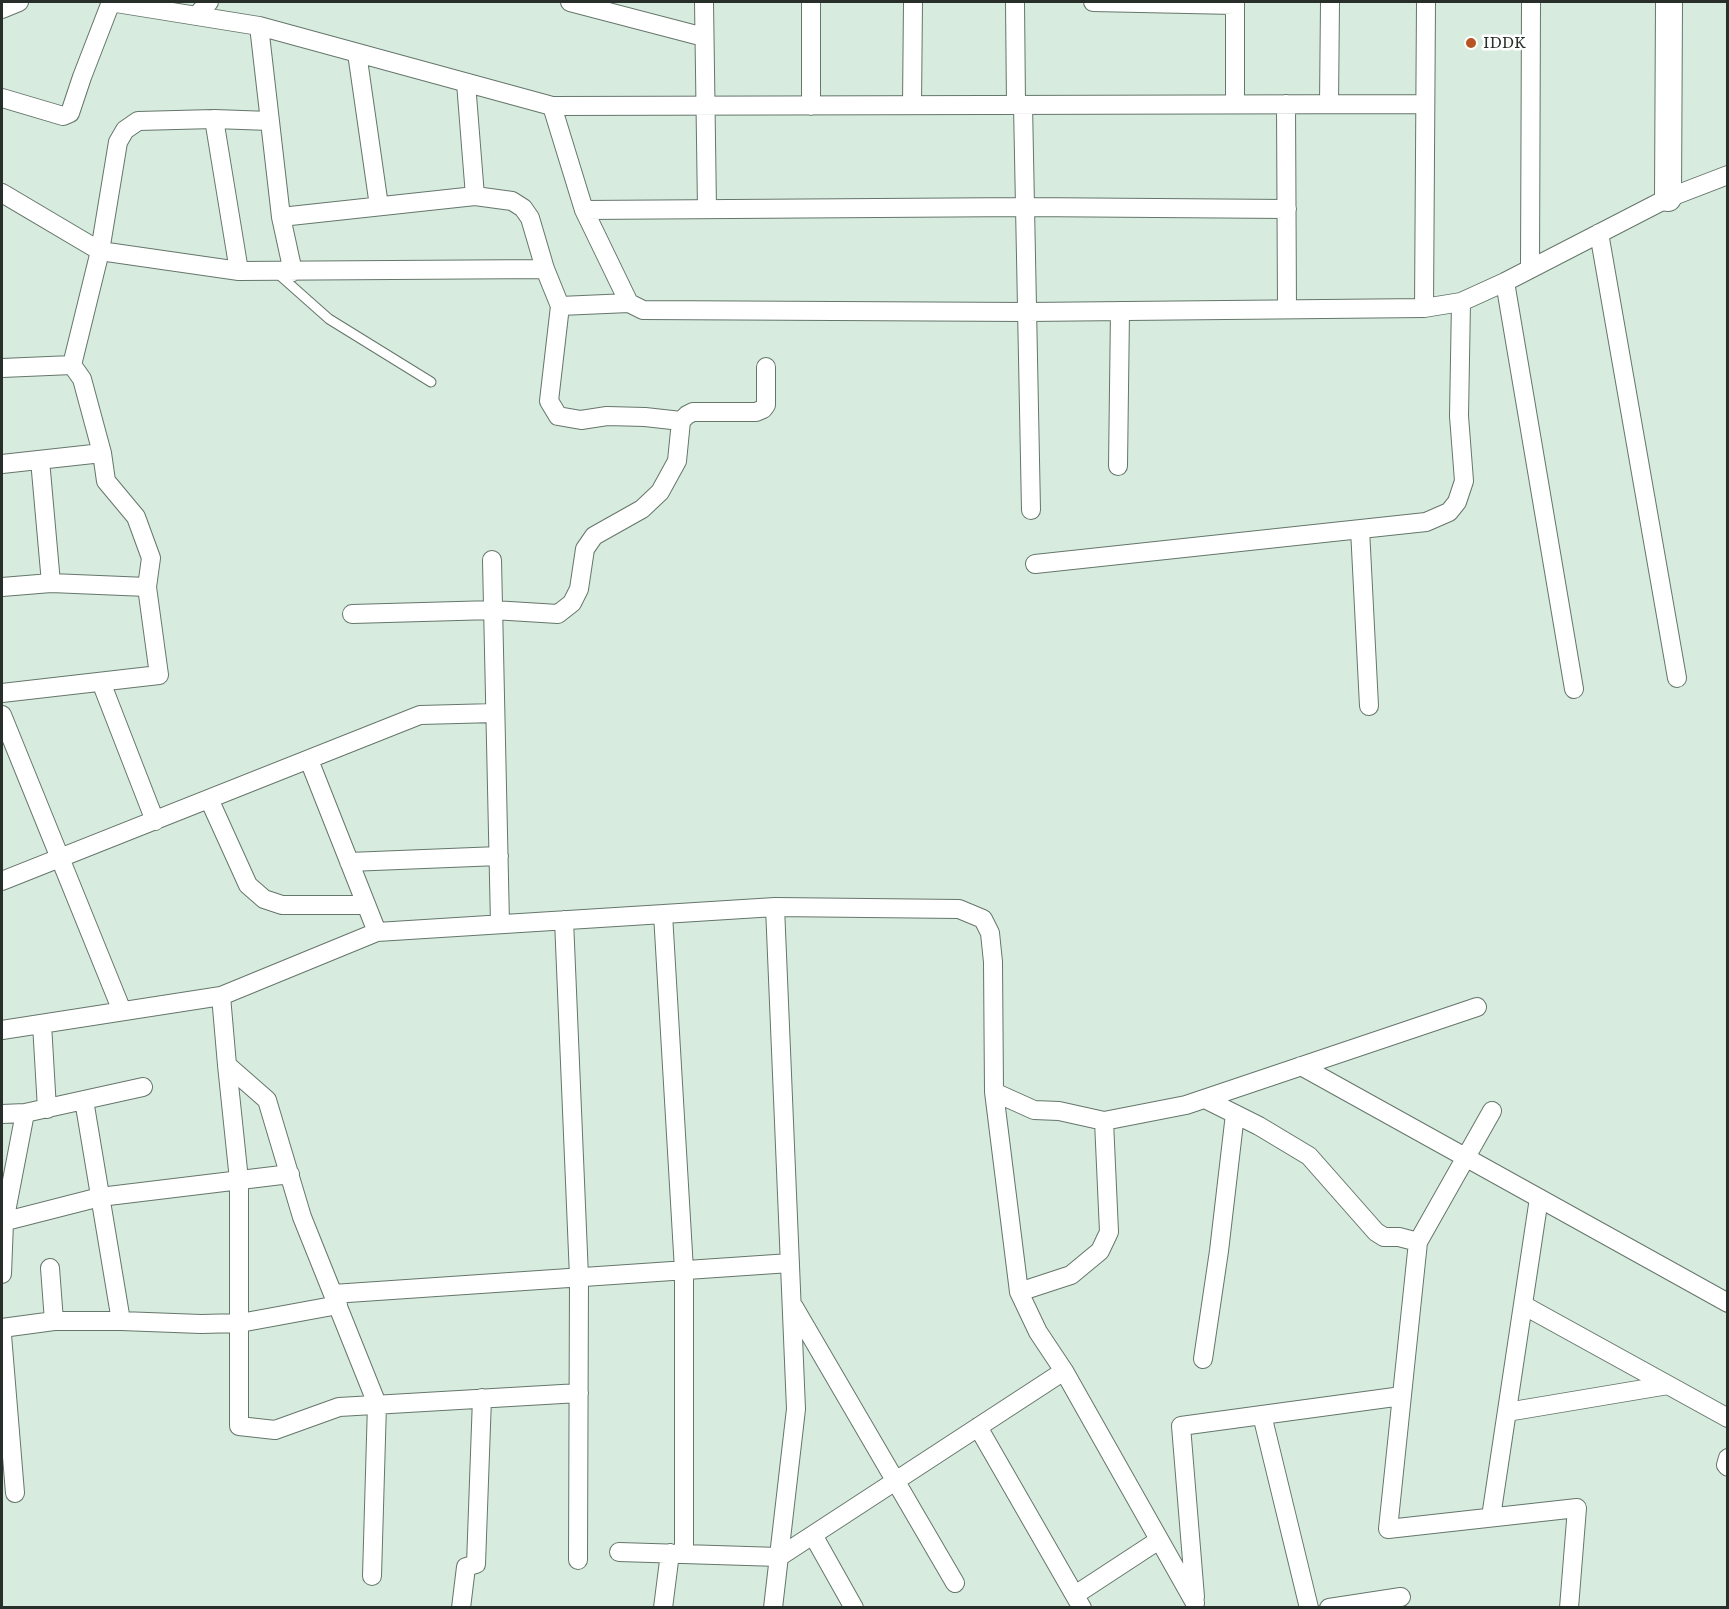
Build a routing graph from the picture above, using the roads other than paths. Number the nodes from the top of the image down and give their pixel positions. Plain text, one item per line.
1 (19, 2) edge
2 (110, 2) edge
3 (209, 2) edge
4 (570, 2) edge
5 (704, 2) edge
6 (811, 2) edge
7 (913, 2) edge
8 (1015, 2) edge
9 (1093, 2) edge
10 (1118, 2) edge
11 (1330, 2) edge
12 (1426, 2) edge
13 (1531, 2) edge
14 (1669, 2) edge
15 (1235, 3) edge
16 (2, 9) edge
17 (196, 15) junction
18 (259, 26) junction
19 (704, 37) junction
20 (357, 53) junction
21 (466, 83) junction
22 (2, 98) edge
23 (1236, 104) junction
24 (1286, 104) junction
25 (1329, 104) junction
26 (1425, 104) junction
27 (912, 105) junction
28 (1020, 105) junction
29 (552, 106) junction
30 (704, 106) junction
31 (812, 106) junction
32 (214, 119) junction
33 (270, 121) junction
34 (1728, 175) edge
35 (2, 193) edge
36 (475, 195) junction
37 (1668, 198) junction
38 (379, 206) junction
39 (1025, 207) junction
40 (1287, 209) junction
41 (584, 210) junction
42 (707, 210) junction
43 (281, 218) junction
44 (1599, 233) junction
45 (100, 251) junction
46 (545, 269) junction
47 (1530, 269) junction
48 (239, 271) junction
49 (284, 272) junction
50 (1504, 282) junction
51 (1461, 302) junction
52 (629, 303) junction
53 (560, 306) junction
54 (1424, 308) junction
55 (1287, 309) junction
56 (1120, 311) junction
57 (1027, 312) junction
58 (72, 365) junction
59 (766, 367) dead end
60 (2, 368) edge
61 (431, 382) dead end
62 (681, 421) junction
63 (102, 453) junction
64 (40, 460) junction
65 (2, 464) edge
66 (1118, 466) dead end
67 (1031, 510) dead end
68 (1360, 529) junction
69 (492, 560) dead end
70 (1035, 564) dead end
71 (51, 583) junction
72 (2, 587) edge
73 (147, 587) junction
74 (493, 610) junction
75 (352, 614) dead end
76 (1677, 678) dead end
77 (100, 682) junction
78 (1574, 689) dead end
79 (2, 693) edge
80 (1369, 706) dead end
81 (495, 713) junction
82 (2, 715) edge
83 (309, 760) junction
84 (209, 799) junction
85 (155, 821) junction
86 (499, 856) junction
87 (60, 858) junction
88 (349, 862) junction
89 (2, 881) edge
90 (366, 905) junction
91 (775, 907) junction
92 (663, 914) junction
93 (564, 920) junction
94 (500, 924) junction
95 (377, 932) junction
96 (221, 996) junction
97 (1477, 1007) dead end
98 (122, 1011) junction
99 (42, 1024) junction
100 (2, 1030) edge
101 (227, 1065) junction
102 (1301, 1066) junction
103 (143, 1087) dead end
104 (994, 1092) junction
105 (1205, 1099) junction
106 (84, 1100) junction
107 (47, 1108) junction
108 (1492, 1111) dead end
109 (25, 1113) junction
110 (2, 1114) edge
111 (1235, 1114) junction
112 (1104, 1121) junction
113 (1466, 1157) junction
114 (290, 1174) junction
115 (239, 1180) junction
116 (100, 1197) junction
117 (1539, 1198) junction
118 (3, 1222) edge
119 (1418, 1242) junction
120 (790, 1263) junction
121 (50, 1268) dead end
122 (684, 1270) junction
123 (2, 1275) edge
124 (579, 1277) junction
125 (1019, 1292) junction
126 (335, 1300) junction
127 (791, 1303) junction
128 (1728, 1303) edge
129 (1523, 1305) junction
130 (54, 1321) junction
131 (122, 1321) junction
132 (240, 1323) junction
133 (2, 1328) edge
134 (2, 1335) edge
135 (1203, 1359) dead end
136 (1064, 1371) junction
137 (1668, 1385) junction
138 (579, 1393) junction
139 (1402, 1396) junction
140 (482, 1398) junction
141 (377, 1404) junction
142 (1506, 1412) junction
143 (1262, 1415) junction
144 (1728, 1418) edge
145 (978, 1427) junction
146 (1728, 1458) edge
147 (1728, 1467) edge
148 (895, 1481) junction
149 (15, 1493) dead end
150 (1491, 1517) junction
151 (813, 1535) junction
152 (1159, 1540) junction
153 (619, 1552) dead end
154 (677, 1554) junction
155 (779, 1557) junction
156 (579, 1560) dead end
157 (372, 1576) dead end
158 (955, 1583) dead end
159 (1078, 1601) edge
160 (1408, 1602) edge
161 (1195, 1605) edge
162 (1354, 1606) edge
163 (461, 1608) edge
164 (663, 1608) edge
165 (773, 1608) edge
166 (854, 1608) edge
167 (1309, 1608) edge
168 (1329, 1608) edge
169 (1569, 1608) edge

1 - 16 street
2 - 17 street
2 - 22 street
3 - 17 street
4 - 19 street
5 - 19 street
6 - 31 street
7 - 27 street
8 - 28 street
9 - 10 street
10 - 15 street
11 - 25 street
12 - 26 street
13 - 47 street
14 - 37 street
15 - 23 street
17 - 18 street
18 - 20 street
18 - 33 street
19 - 30 street
20 - 21 street
20 - 38 street
21 - 29 street
21 - 36 street
23 - 24 street
23 - 28 street
24 - 25 street
24 - 40 street
25 - 26 street
26 - 54 street
27 - 28 street
27 - 31 street
28 - 39 street
29 - 30 street
29 - 41 street
30 - 31 street
30 - 42 street
32 - 33 street
32 - 45 street
32 - 48 street
33 - 43 street
34 - 37 street
35 - 45 street
36 - 38 street
36 - 46 street
37 - 44 street
38 - 43 street
39 - 40 street
39 - 42 street
39 - 57 street
40 - 55 street
41 - 42 street
41 - 52 street
43 - 49 street
44 - 47 street
44 - 76 street
45 - 48 street
45 - 58 street
46 - 49 street
46 - 53 street
47 - 50 street
48 - 49 street
49 - 61 lane
50 - 51 street
50 - 78 street
51 - 54 street
51 - 68 street
52 - 53 street
52 - 57 street
53 - 62 street
54 - 55 street
55 - 56 street
56 - 57 street
56 - 66 street
57 - 67 street
58 - 60 street
58 - 63 street
59 - 62 street
62 - 74 street
63 - 64 street
63 - 73 street
64 - 65 street
64 - 71 street
68 - 70 street
68 - 80 street
69 - 74 street
71 - 72 street
71 - 73 street
73 - 77 street
74 - 75 street
74 - 81 street
77 - 79 street
77 - 85 street
81 - 83 street
81 - 86 street
82 - 87 street
83 - 84 street
83 - 88 street
84 - 85 street
84 - 90 street
85 - 87 street
86 - 88 street
86 - 94 street
87 - 89 street
87 - 98 street
88 - 90 street
90 - 95 street
91 - 92 street
91 - 104 street
91 - 120 street
92 - 93 street
92 - 122 street
93 - 94 street
93 - 124 street
94 - 95 street
95 - 96 street
96 - 98 street
96 - 101 street
97 - 102 street
98 - 99 street
99 - 100 street
99 - 107 street
101 - 114 street
101 - 115 street
102 - 105 street
102 - 113 street
103 - 106 street
104 - 112 street
104 - 125 street
105 - 111 street
105 - 112 street
106 - 107 street
106 - 116 street
107 - 109 street
108 - 113 street
109 - 110 street
109 - 118 street
111 - 119 street
111 - 135 street
112 - 125 street
113 - 117 street
113 - 119 street
114 - 115 street
114 - 126 street
115 - 116 street
115 - 132 street
116 - 118 street
116 - 131 street
117 - 128 street
117 - 129 street
118 - 123 street
119 - 139 street
120 - 122 street
120 - 127 street
121 - 130 street
122 - 124 street
122 - 154 street
124 - 126 street
124 - 138 street
125 - 136 street
126 - 132 street
126 - 141 street
127 - 148 street
127 - 155 street
129 - 137 street
129 - 142 street
130 - 131 street
130 - 133 street
131 - 132 street
132 - 141 street
134 - 149 street
136 - 145 street
136 - 152 street
137 - 142 street
137 - 144 street
138 - 140 street
138 - 156 street
139 - 143 street
139 - 150 street
140 - 141 street
140 - 163 street
141 - 157 street
142 - 150 street
143 - 161 street
143 - 167 street
145 - 148 street
145 - 159 street
146 - 147 street
148 - 151 street
148 - 158 street
150 - 169 street
151 - 155 street
151 - 166 street
152 - 159 street
152 - 161 street
153 - 154 street
154 - 155 street
154 - 164 street
155 - 165 street
160 - 162 street
162 - 168 street

